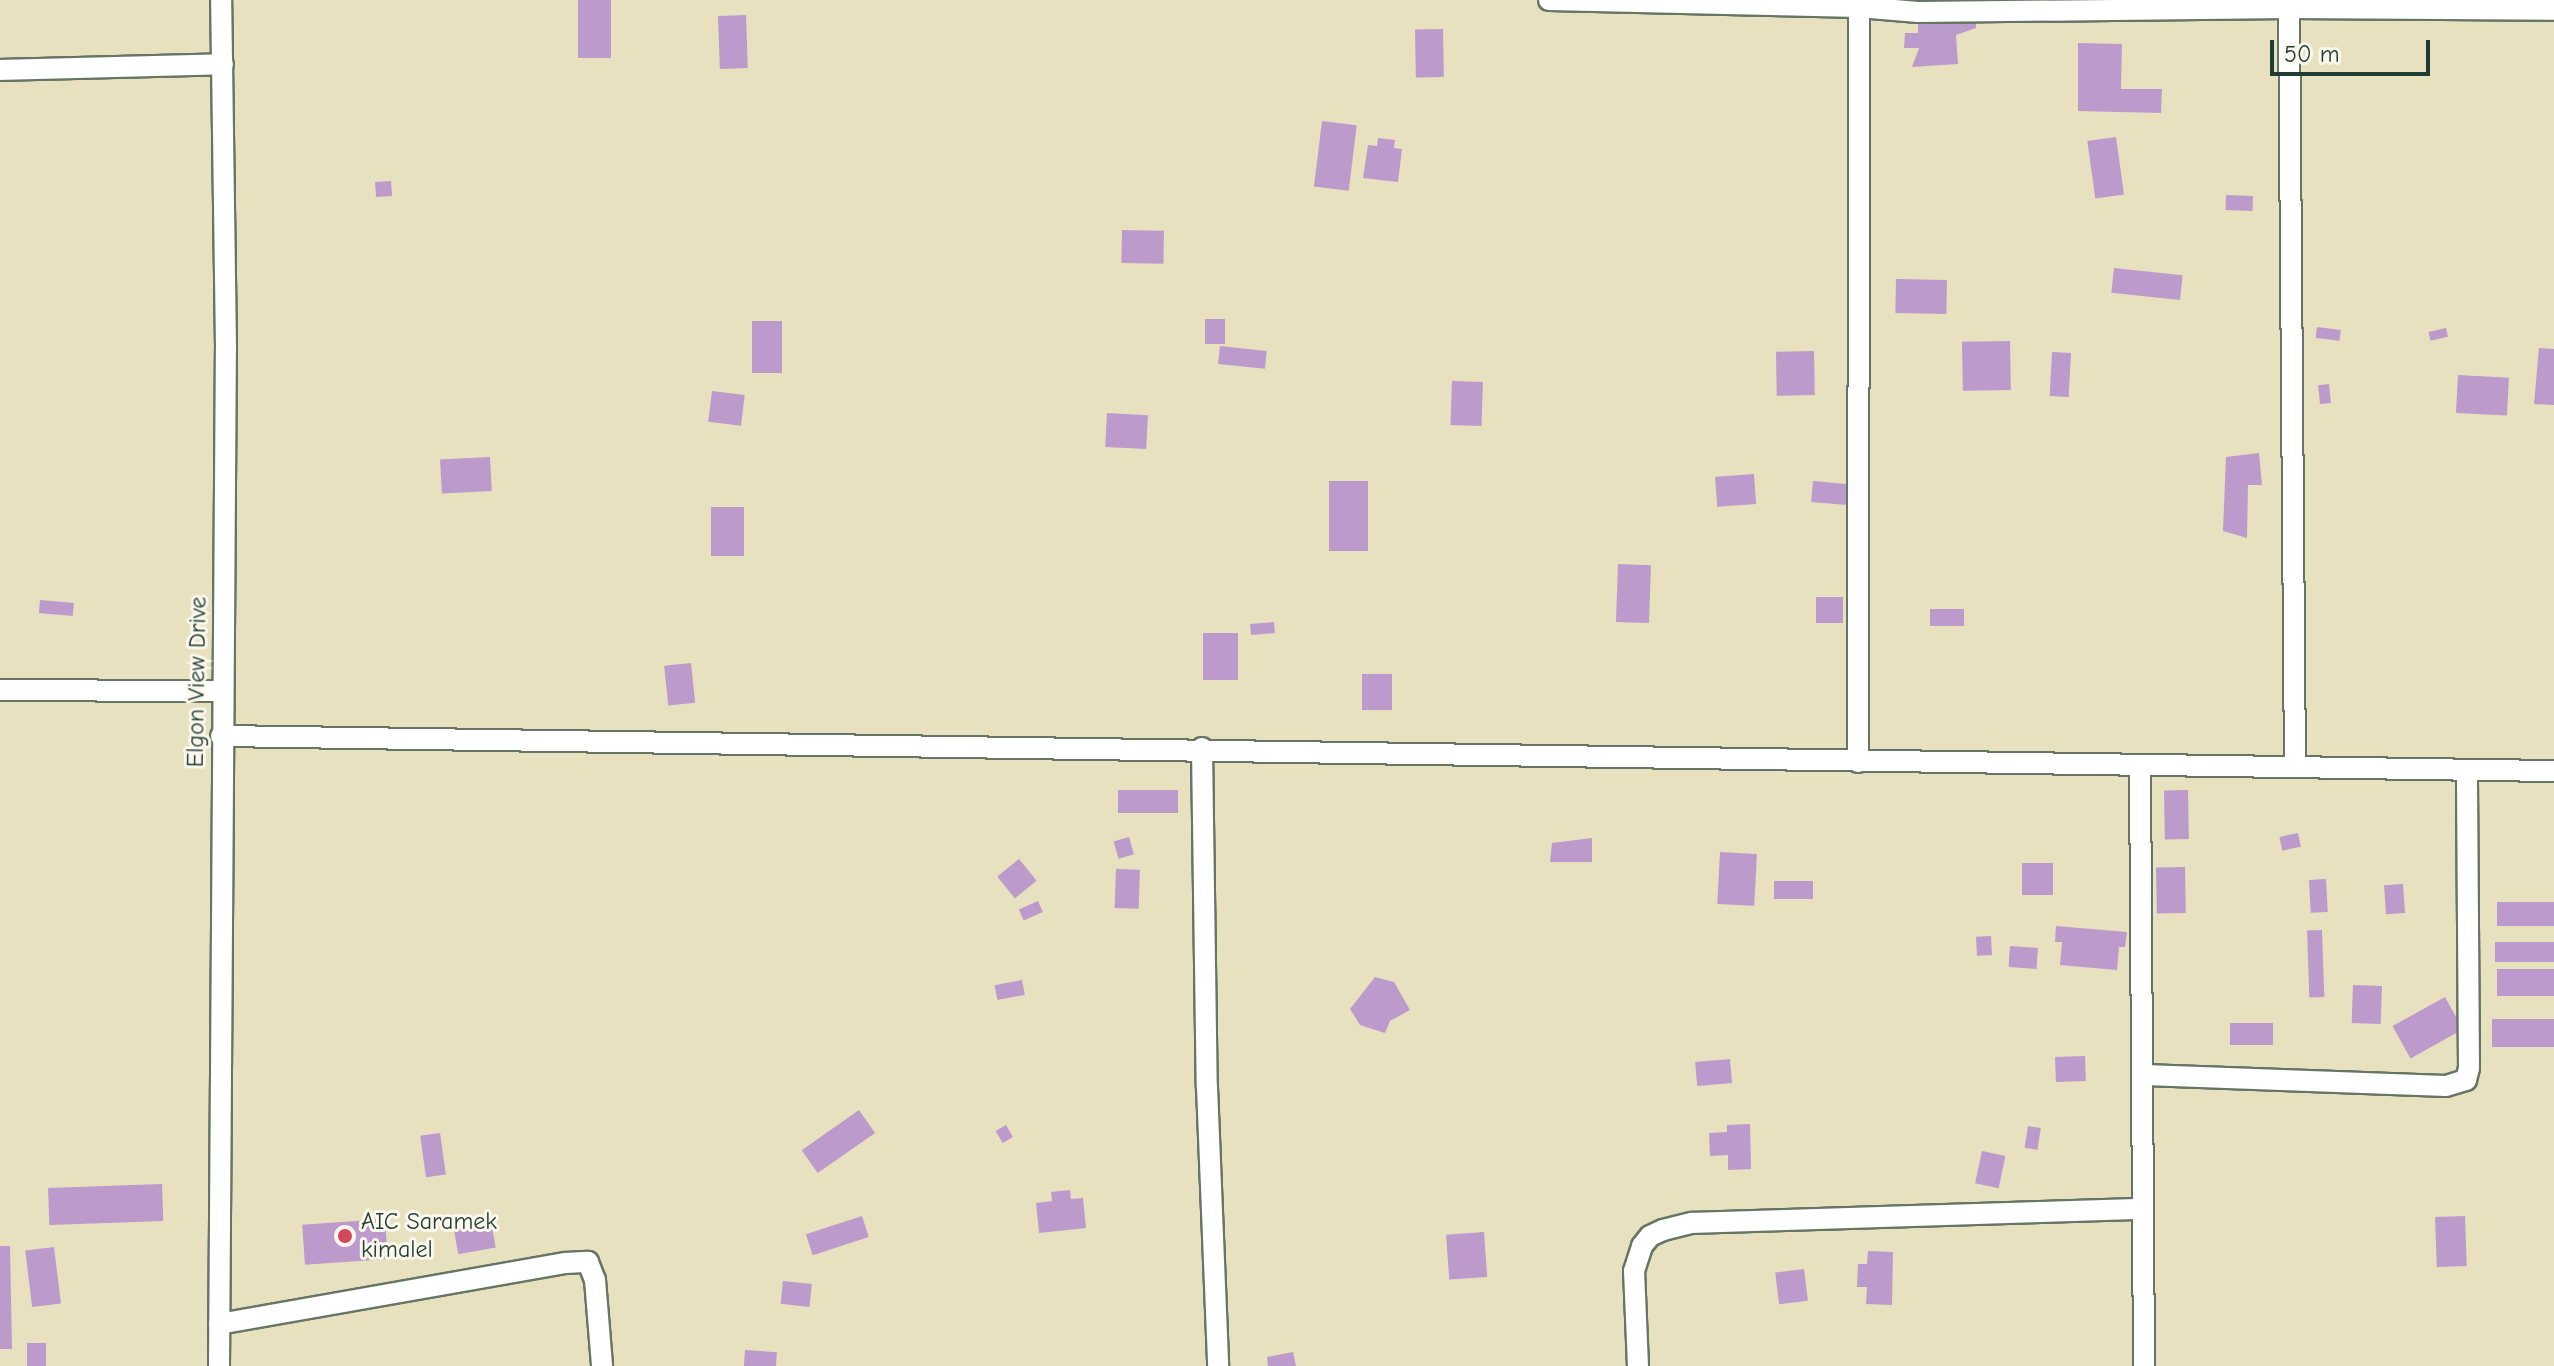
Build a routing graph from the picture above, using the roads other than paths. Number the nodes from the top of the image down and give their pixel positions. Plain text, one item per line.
1 (221, 0) edge
2 (1549, 0) edge
3 (1859, 7) junction
4 (2289, 8) junction
5 (2554, 10) edge
6 (223, 64) junction
7 (0, 70) edge
8 (0, 690) edge
9 (221, 691) junction
10 (221, 736) junction
11 (1202, 748) junction
12 (1858, 762) junction
13 (2140, 765) junction
14 (2295, 766) junction
15 (2467, 771) junction
16 (2554, 771) edge
17 (2145, 1075) junction
18 (2142, 1209) junction
19 (219, 1324) junction
20 (219, 1366) edge
21 (602, 1366) edge
22 (1218, 1366) edge
23 (1638, 1366) edge
24 (2144, 1366) edge

1 - 6 street, Elgon View Drive
2 - 3 street
3 - 4 street
3 - 12 street
4 - 5 street
4 - 14 street
6 - 7 street
6 - 9 street, Elgon View Drive
8 - 9 street
9 - 10 street, Elgon View Drive
10 - 11 street
10 - 19 street, Elgon View Drive
11 - 12 street
11 - 22 street
12 - 13 street
13 - 14 street
13 - 17 street
14 - 15 street
15 - 16 street
15 - 17 street
17 - 18 street
18 - 23 street
18 - 24 street
19 - 20 street, Elgon View Drive
19 - 21 street

